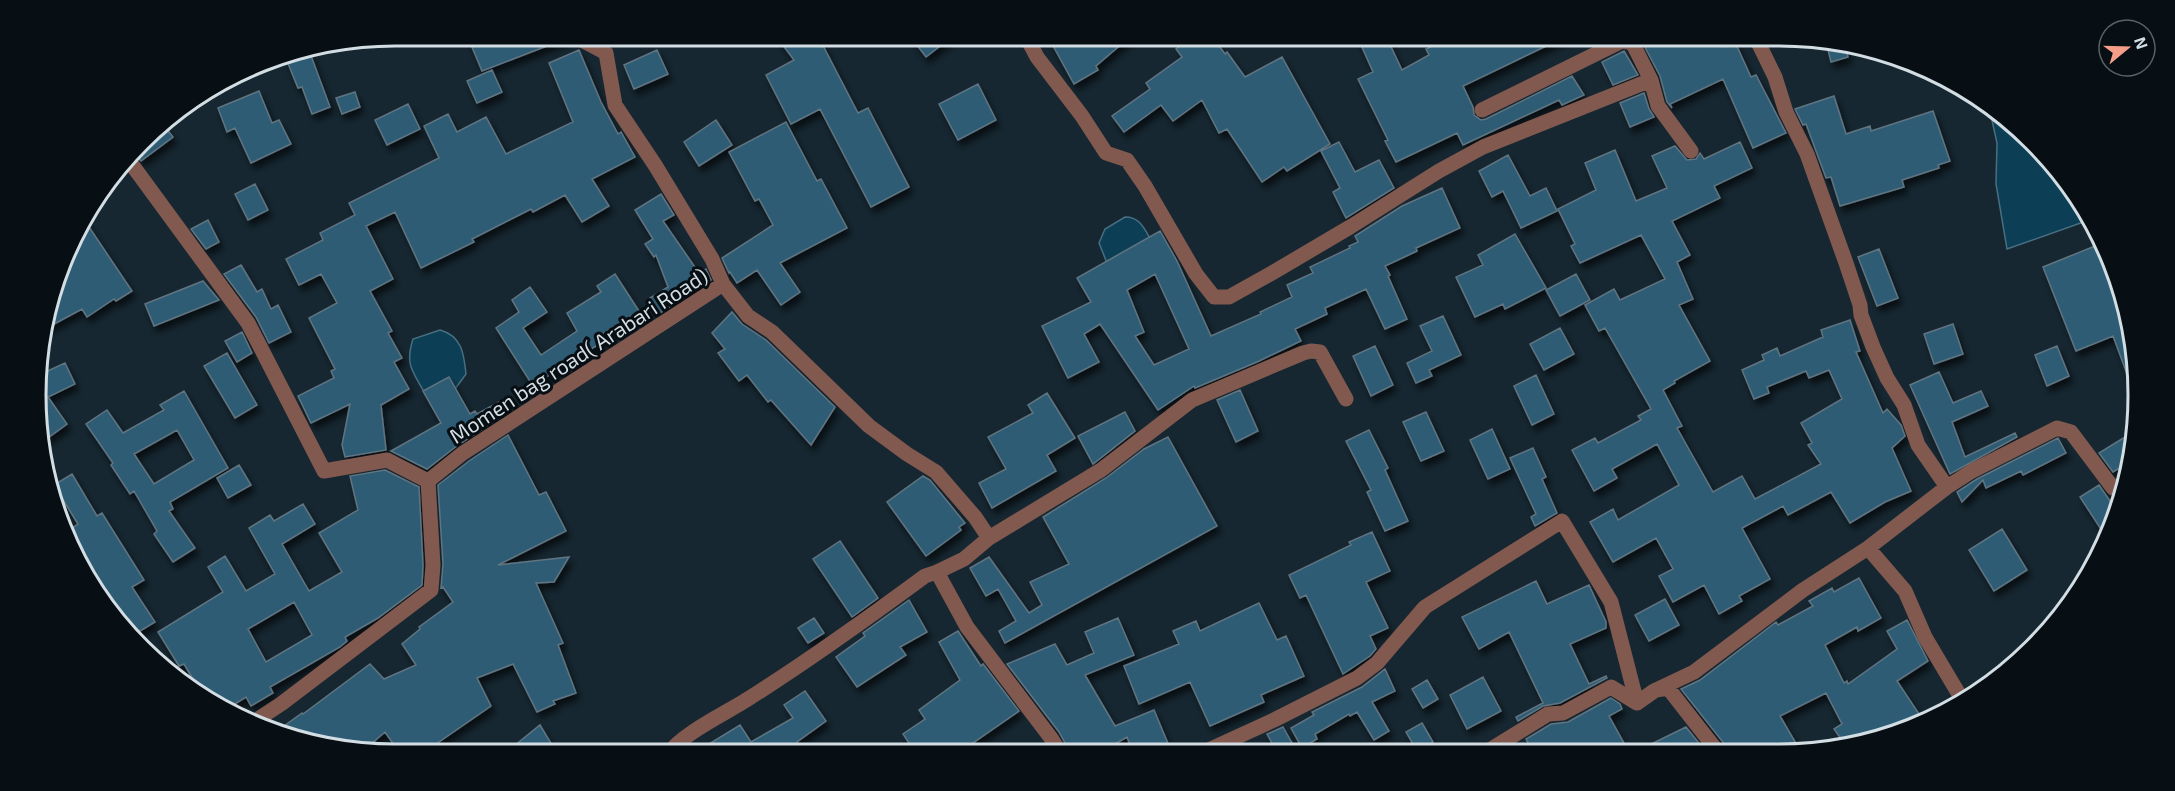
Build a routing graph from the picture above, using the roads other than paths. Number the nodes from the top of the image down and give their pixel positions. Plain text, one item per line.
1 (593, 46) edge
2 (1031, 46) edge
3 (1612, 46) edge
4 (1634, 46) edge
5 (1760, 46) edge
6 (1651, 80) junction
7 (1482, 110) dead end
8 (1691, 151) dead end
9 (133, 166) edge
10 (723, 284) junction
11 (1346, 399) dead end
12 (428, 481) junction
13 (1947, 487) junction
14 (2117, 487) edge
15 (989, 538) junction
16 (1868, 548) junction
17 (938, 572) junction
18 (1654, 691) junction
19 (1960, 694) edge
20 (1637, 703) junction
21 (261, 717) edge
22 (677, 744) edge
23 (1055, 744) edge
24 (1222, 744) edge
25 (1500, 744) edge
26 (1712, 744) edge

1 - 10 street
2 - 6 street
3 - 7 street
4 - 6 street
5 - 13 street
6 - 8 street
9 - 12 street
10 - 12 street, Momen bag road( Arabari Road)
10 - 15 street, Momen bag road( Arabari Road)
11 - 15 street
12 - 21 street
13 - 14 street
13 - 16 street
15 - 17 street
16 - 18 street
16 - 19 street
17 - 22 street
17 - 23 street
18 - 20 street
18 - 26 street
20 - 24 street
20 - 25 street

